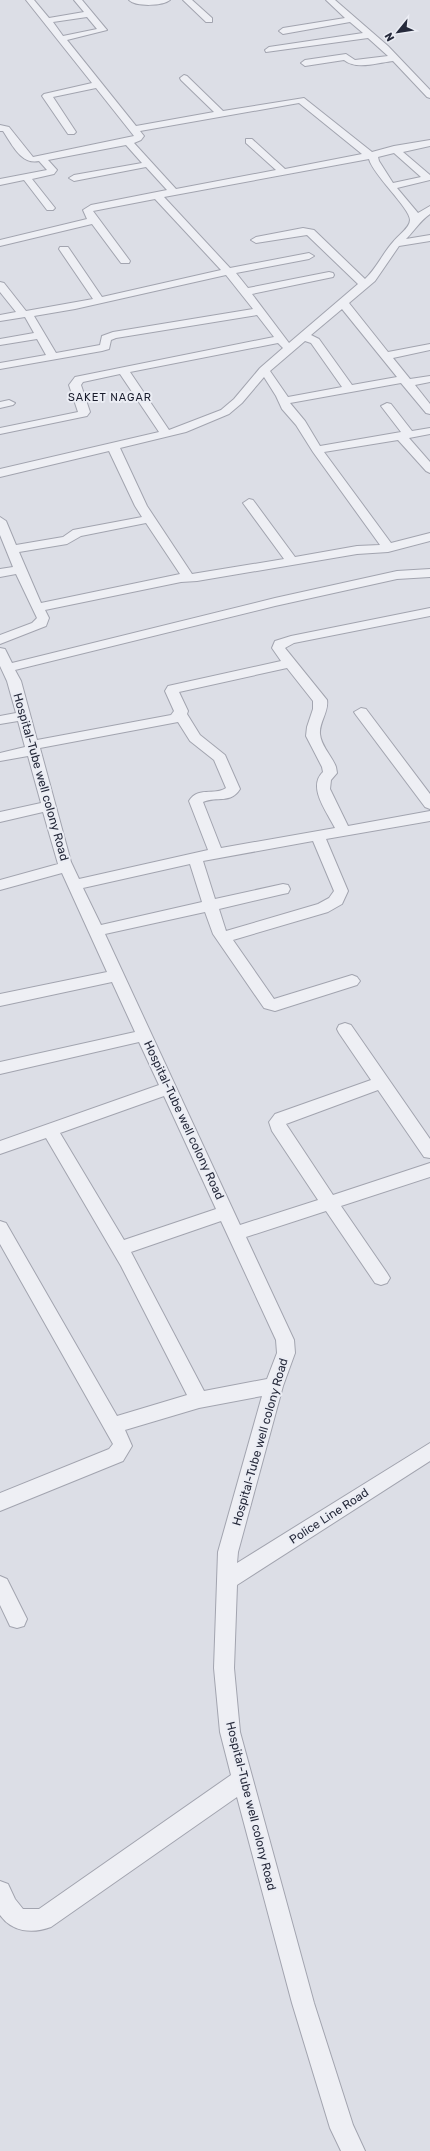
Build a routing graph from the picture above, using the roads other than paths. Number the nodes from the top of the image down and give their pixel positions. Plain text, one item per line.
1 (30, 0) edge
2 (78, 0) edge
3 (133, 0) edge
4 (166, 0) edge
5 (187, 0) edge
6 (330, 0) edge
7 (89, 14) junction
8 (352, 19) junction
9 (209, 20) dead end
10 (46, 21) junction
11 (283, 31) dead end
12 (370, 35) junction
13 (60, 39) junction
14 (269, 50) dead end
15 (395, 58) junction
16 (305, 63) dead end
17 (184, 78) dead end
18 (97, 86) junction
19 (430, 95) edge
20 (219, 112) junction
21 (0, 128) edge
22 (133, 129) junction
23 (71, 132) dead end
24 (249, 141) dead end
25 (129, 142) junction
26 (430, 143) edge
27 (394, 149) junction
28 (371, 155) junction
29 (42, 159) junction
30 (149, 164) junction
31 (282, 171) junction
32 (26, 177) junction
33 (74, 178) dead end
34 (0, 182) edge
35 (391, 186) junction
36 (173, 192) junction
37 (157, 195) junction
38 (50, 208) dead end
39 (430, 209) edge
40 (93, 220) junction
41 (415, 220) junction
42 (430, 238) edge
43 (256, 240) dead end
44 (0, 243) edge
45 (396, 244) junction
46 (64, 249) dead end
47 (309, 256) dead end
48 (125, 262) dead end
49 (229, 271) junction
50 (329, 275) dead end
51 (0, 285) edge
52 (365, 285) junction
53 (246, 292) junction
54 (99, 300) junction
55 (343, 303) junction
56 (260, 311) junction
57 (26, 314) junction
58 (0, 318) edge
59 (40, 335) junction
60 (304, 336) junction
61 (281, 339) junction
62 (0, 342) edge
63 (430, 347) edge
64 (288, 349) junction
65 (386, 356) junction
66 (53, 357) junction
67 (0, 366) edge
68 (124, 370) junction
69 (264, 370) junction
70 (430, 379) edge
71 (406, 381) junction
72 (349, 389) junction
73 (284, 401) junction
74 (387, 406) dead end
75 (430, 411) edge
76 (0, 431) edge
77 (430, 431) edge
78 (166, 434) junction
79 (405, 435) junction
80 (114, 446) junction
81 (317, 450) junction
82 (430, 469) edge
83 (0, 473) edge
84 (249, 504) dead end
85 (148, 519) junction
86 (0, 521) edge
87 (430, 537) edge
88 (388, 548) junction
89 (12, 549) junction
90 (291, 560) junction
91 (20, 569) junction
92 (0, 573) edge
93 (430, 573) edge
94 (189, 578) junction
95 (37, 608) junction
96 (430, 612) edge
97 (0, 640) edge
98 (0, 652) edge
99 (290, 663) junction
100 (6, 671) edge
101 (361, 712) dead end
102 (180, 714) junction
103 (24, 716) junction
104 (0, 720) edge
105 (33, 748) junction
106 (0, 756) edge
107 (430, 804) edge
108 (49, 806) junction
109 (430, 816) edge
110 (0, 817) edge
111 (344, 831) junction
112 (318, 836) junction
113 (216, 853) junction
114 (195, 858) junction
115 (67, 867) junction
116 (0, 884) edge
117 (75, 885) junction
118 (283, 889) dead end
119 (209, 906) junction
120 (96, 931) junction
121 (223, 937) junction
122 (117, 975) junction
123 (352, 981) dead end
124 (0, 1000) edge
125 (345, 1029) dead end
126 (145, 1035) junction
127 (0, 1068) edge
128 (383, 1082) junction
129 (169, 1088) junction
130 (49, 1130) junction
131 (0, 1148) edge
132 (430, 1152) edge
133 (430, 1170) edge
134 (330, 1202) junction
135 (227, 1212) junction
136 (0, 1228) edge
137 (236, 1233) junction
138 (119, 1249) junction
139 (381, 1278) dead end
140 (274, 1386) junction
141 (199, 1400) junction
142 (113, 1426) junction
143 (430, 1451) edge
144 (0, 1502) edge
145 (228, 1580) junction
146 (0, 1585) edge
147 (17, 1619) dead end
148 (244, 1779) junction
149 (0, 1892) edge
150 (353, 2151) edge

1 - 10 street
2 - 7 street
3 - 4 street
5 - 9 street
6 - 8 street
7 - 10 street
7 - 13 street
8 - 11 street
8 - 12 street
10 - 13 street
12 - 14 street
12 - 15 street
13 - 18 street
15 - 16 street
15 - 19 street
17 - 20 street
18 - 22 street
18 - 23 street
20 - 22 street
20 - 28 street
21 - 29 street
22 - 25 street
24 - 31 street
25 - 29 street
25 - 30 street
26 - 27 street
27 - 28 street
27 - 35 street
28 - 31 street
28 - 35 street
29 - 32 street
30 - 33 street
30 - 36 street
31 - 36 street
32 - 34 street
32 - 38 street
35 - 41 street
36 - 37 street
37 - 40 street
37 - 49 street
39 - 41 street
40 - 44 street
40 - 48 street
41 - 45 street
42 - 45 street
43 - 52 street
45 - 52 street
46 - 54 street
47 - 49 street
49 - 53 street
49 - 54 street
50 - 53 street
51 - 57 street
52 - 55 street
53 - 56 street
54 - 57 street
55 - 60 street
55 - 65 street
56 - 61 street
56 - 66 street
57 - 58 street
57 - 59 street
59 - 62 street
59 - 66 street
60 - 64 street
60 - 72 street
61 - 64 street
61 - 68 street
63 - 65 street
64 - 69 street
65 - 71 street
66 - 67 street
68 - 76 street
68 - 78 street
69 - 73 street
69 - 78 street
70 - 71 street
71 - 72 street
71 - 75 street
72 - 73 street
73 - 81 street
74 - 79 street
77 - 79 street
78 - 80 street
79 - 81 street
79 - 82 street
80 - 83 street
80 - 85 street
81 - 88 street
84 - 90 street
85 - 89 street
85 - 94 street
86 - 89 street
87 - 88 street
88 - 90 street
89 - 91 street
90 - 94 street
91 - 92 street
91 - 95 street
93 - 100 street
94 - 95 street
95 - 97 street
96 - 99 street
98 - 100 street, Hospital-Tube well colony Road
99 - 102 street
99 - 111 street
100 - 103 street, Hospital-Tube well colony Road
101 - 107 street
102 - 105 street
102 - 113 street
103 - 104 street
103 - 105 street, Hospital-Tube well colony Road
105 - 106 street
105 - 108 street, Hospital-Tube well colony Road
108 - 110 street
108 - 115 street, Hospital-Tube well colony Road
109 - 111 street
111 - 112 street
112 - 113 street
112 - 121 street
113 - 114 street
114 - 117 street
114 - 119 street
115 - 116 street
115 - 117 street, Hospital-Tube well colony Road
117 - 120 street, Hospital-Tube well colony Road
118 - 119 street
119 - 120 street
119 - 121 street
120 - 122 street, Hospital-Tube well colony Road
121 - 123 street
122 - 124 street
122 - 126 street, Hospital-Tube well colony Road
125 - 128 street
126 - 127 street
126 - 129 street, Hospital-Tube well colony Road
128 - 132 street
128 - 134 street
129 - 130 street
129 - 135 street, Hospital-Tube well colony Road
130 - 131 street
130 - 138 street
133 - 134 street
134 - 137 street
134 - 139 street
135 - 137 street, Hospital-Tube well colony Road
135 - 138 street
136 - 142 street
137 - 140 street, Hospital-Tube well colony Road
138 - 141 street
140 - 141 street
140 - 145 street, Hospital-Tube well colony Road
141 - 142 street
142 - 144 street
143 - 145 street, Police Line Road
145 - 148 street, Hospital-Tube well colony Road
146 - 147 street
148 - 149 street
148 - 150 street, Hospital-Tube well colony Road

